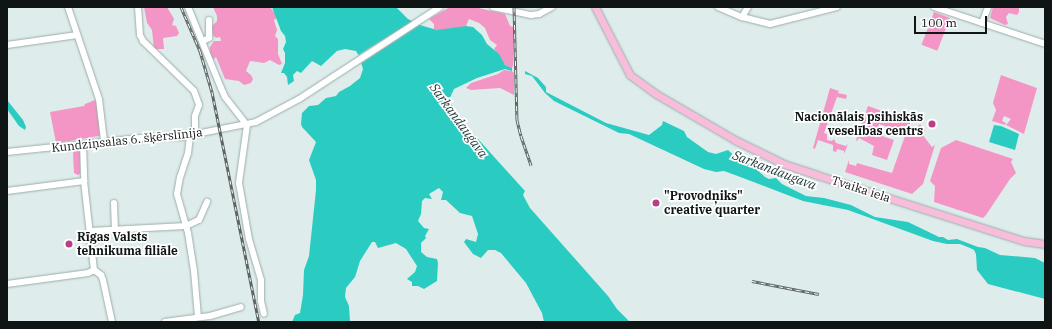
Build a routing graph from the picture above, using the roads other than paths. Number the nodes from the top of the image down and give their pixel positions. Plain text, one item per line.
1 (68, 7) edge
2 (138, 7) edge
3 (188, 7) edge
4 (440, 7) edge
5 (493, 7) edge
6 (552, 7) edge
7 (594, 7) edge
8 (718, 7) edge
9 (748, 7) edge
10 (837, 7) edge
11 (934, 7) edge
12 (988, 7) edge
13 (742, 17) junction
14 (209, 20) dead end
15 (982, 23) junction
16 (77, 35) junction
17 (203, 41) junction
18 (1045, 44) edge
19 (7, 45) edge
20 (247, 125) junction
21 (193, 135) junction
22 (104, 141) junction
23 (83, 144) junction
24 (7, 152) edge
25 (84, 181) junction
26 (7, 191) edge
27 (207, 202) dead end
28 (114, 203) dead end
29 (186, 226) junction
30 (115, 229) junction
31 (90, 231) junction
32 (1045, 244) edge
33 (94, 270) junction
34 (7, 284) edge
35 (241, 307) dead end
36 (264, 314) dead end
37 (198, 317) junction
38 (112, 322) edge
39 (165, 322) edge

1 - 16 street
2 - 21 street
3 - 17 street
4 - 20 street, Kundziņsalas 6. šķērslīnija
5 - 6 street
7 - 32 main road, Tvaika iela
8 - 13 street
9 - 13 street
10 - 13 street
11 - 15 street
12 - 15 street
14 - 17 street
15 - 18 street
16 - 19 street
16 - 22 street
17 - 20 street
20 - 21 street, Kundziņsalas 6. šķērslīnija
20 - 36 street
21 - 22 street, Kundziņsalas 6. šķērslīnija
21 - 29 street
22 - 23 street, Kundziņsalas 6. šķērslīnija
23 - 24 street, Kundziņsalas 6. šķērslīnija
23 - 25 street
25 - 26 street
25 - 31 street
27 - 29 street
28 - 30 street
29 - 30 street
29 - 37 street
30 - 31 street
31 - 33 street
33 - 34 street
33 - 38 street
35 - 37 street
37 - 39 street

